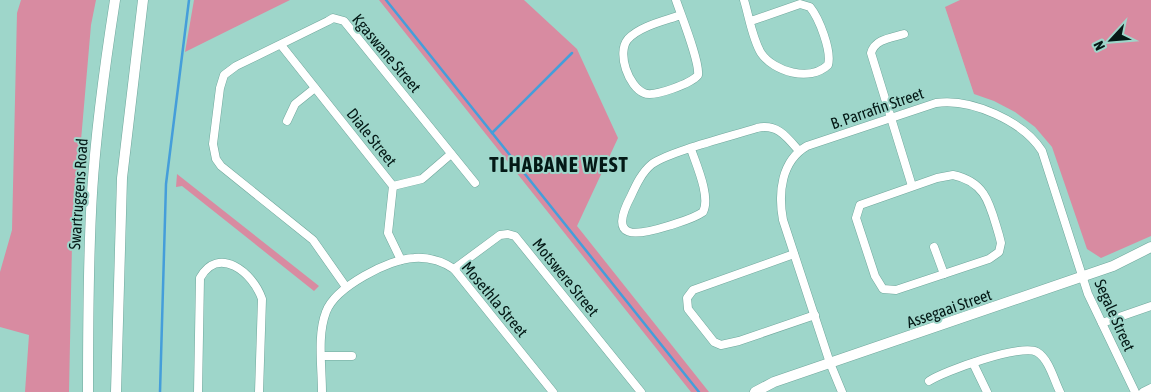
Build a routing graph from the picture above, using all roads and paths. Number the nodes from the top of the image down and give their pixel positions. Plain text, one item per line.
1 (115, 0) edge
2 (142, 0) edge
3 (676, 0) edge
4 (744, 0) edge
5 (681, 15) junction
6 (751, 21) junction
7 (904, 34) dead end
8 (281, 45) junction
9 (314, 88) junction
10 (890, 118) junction
11 (287, 121) dead end
12 (691, 150) junction
13 (799, 151) junction
14 (451, 154) junction
15 (475, 182) dead end
16 (393, 186) junction
17 (912, 186) junction
18 (934, 247) dead end
19 (1151, 247) edge
20 (794, 254) junction
21 (401, 260) junction
22 (454, 269) junction
23 (944, 274) junction
24 (1083, 277) junction
25 (346, 287) junction
26 (1151, 306) edge
27 (815, 316) junction
28 (1102, 323) junction
29 (322, 356) junction
30 (352, 356) dead end
31 (830, 363) junction
32 (973, 364) junction
33 (929, 381) dead end
34 (1151, 388) edge
35 (88, 392) edge
36 (116, 392) edge
37 (198, 392) edge
38 (259, 392) edge
39 (322, 392) edge
40 (553, 392) edge
41 (641, 392) edge
42 (755, 392) edge
43 (842, 392) edge
44 (987, 392) edge
45 (1060, 392) edge
46 (1135, 392) edge
47 (1144, 392) edge

1 - 35 main road, Swartruggens Road
2 - 36 main road
3 - 5 street
4 - 6 street
5 - 5 street
6 - 6 street
7 - 10 street
8 - 9 street, Diale Street
8 - 14 street, Kgaswane Street
8 - 25 street, Kgaswane Street
9 - 11 street
9 - 16 street, Diale Street
10 - 13 street, B. Parrafin Street
10 - 17 street
10 - 24 street, B. Parrafin Street
12 - 12 street
12 - 13 street
13 - 20 street
14 - 15 street, Kgaswane Street
14 - 16 street
16 - 21 street, Diale Street
17 - 23 street
17 - 23 street
18 - 23 street
19 - 24 main road, Assegaai Street
20 - 27 street
20 - 27 street
21 - 22 street, Mosethla Street
21 - 25 street, Mosethla Street
22 - 40 street, Mosethla Street
22 - 41 street, Motswere Street
24 - 28 street, Segale Street
24 - 31 main road, Assegaai Street
25 - 29 street
26 - 28 street
27 - 31 street
28 - 46 street, Segale Street
29 - 30 street
29 - 39 street
31 - 42 main road, Assegaai Street
31 - 43 street
32 - 33 street
32 - 44 street
32 - 45 street
34 - 47 street
37 - 38 street

